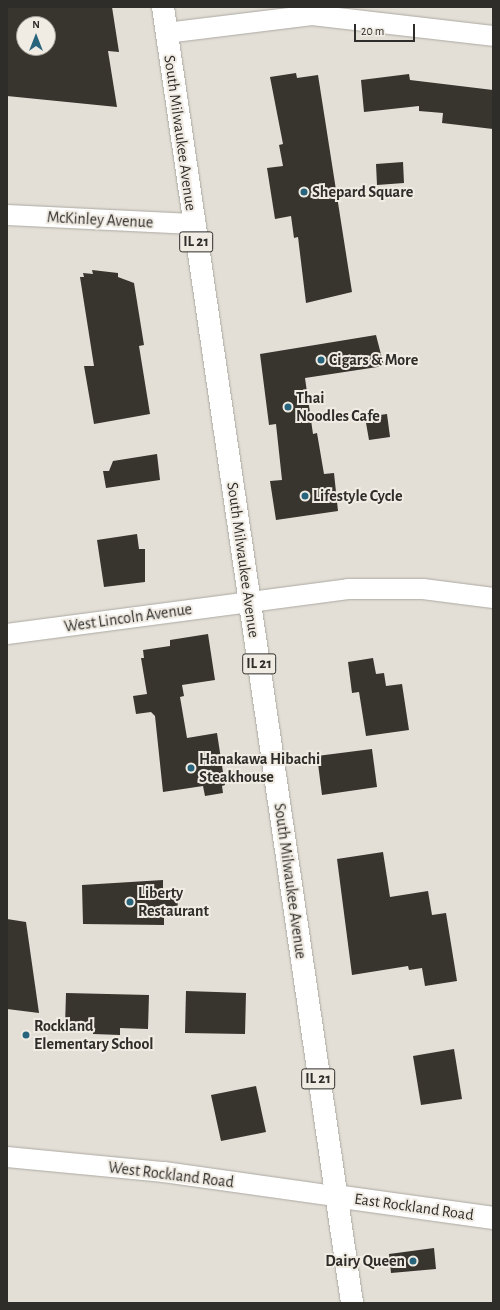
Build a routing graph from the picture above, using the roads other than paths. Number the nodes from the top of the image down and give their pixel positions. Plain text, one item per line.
1 (163, 7) edge
2 (166, 33) junction
3 (493, 36) edge
4 (7, 215) edge
5 (193, 224) junction
6 (493, 598) edge
7 (250, 602) junction
8 (7, 634) edge
9 (7, 1157) edge
10 (335, 1196) junction
11 (493, 1218) edge
12 (352, 1303) edge

1 - 2 main road, South Milwaukee Avenue / IL 21
2 - 3 street
2 - 5 main road, South Milwaukee Avenue / IL 21
4 - 5 street, McKinley Avenue
5 - 7 main road, South Milwaukee Avenue / IL 21
6 - 7 street, West Lincoln Avenue
7 - 8 street, West Lincoln Avenue
7 - 10 main road, South Milwaukee Avenue / IL 21
9 - 10 street, West Rockland Road
10 - 11 main road, East Rockland Road
10 - 12 main road, South Milwaukee Avenue / IL 21

